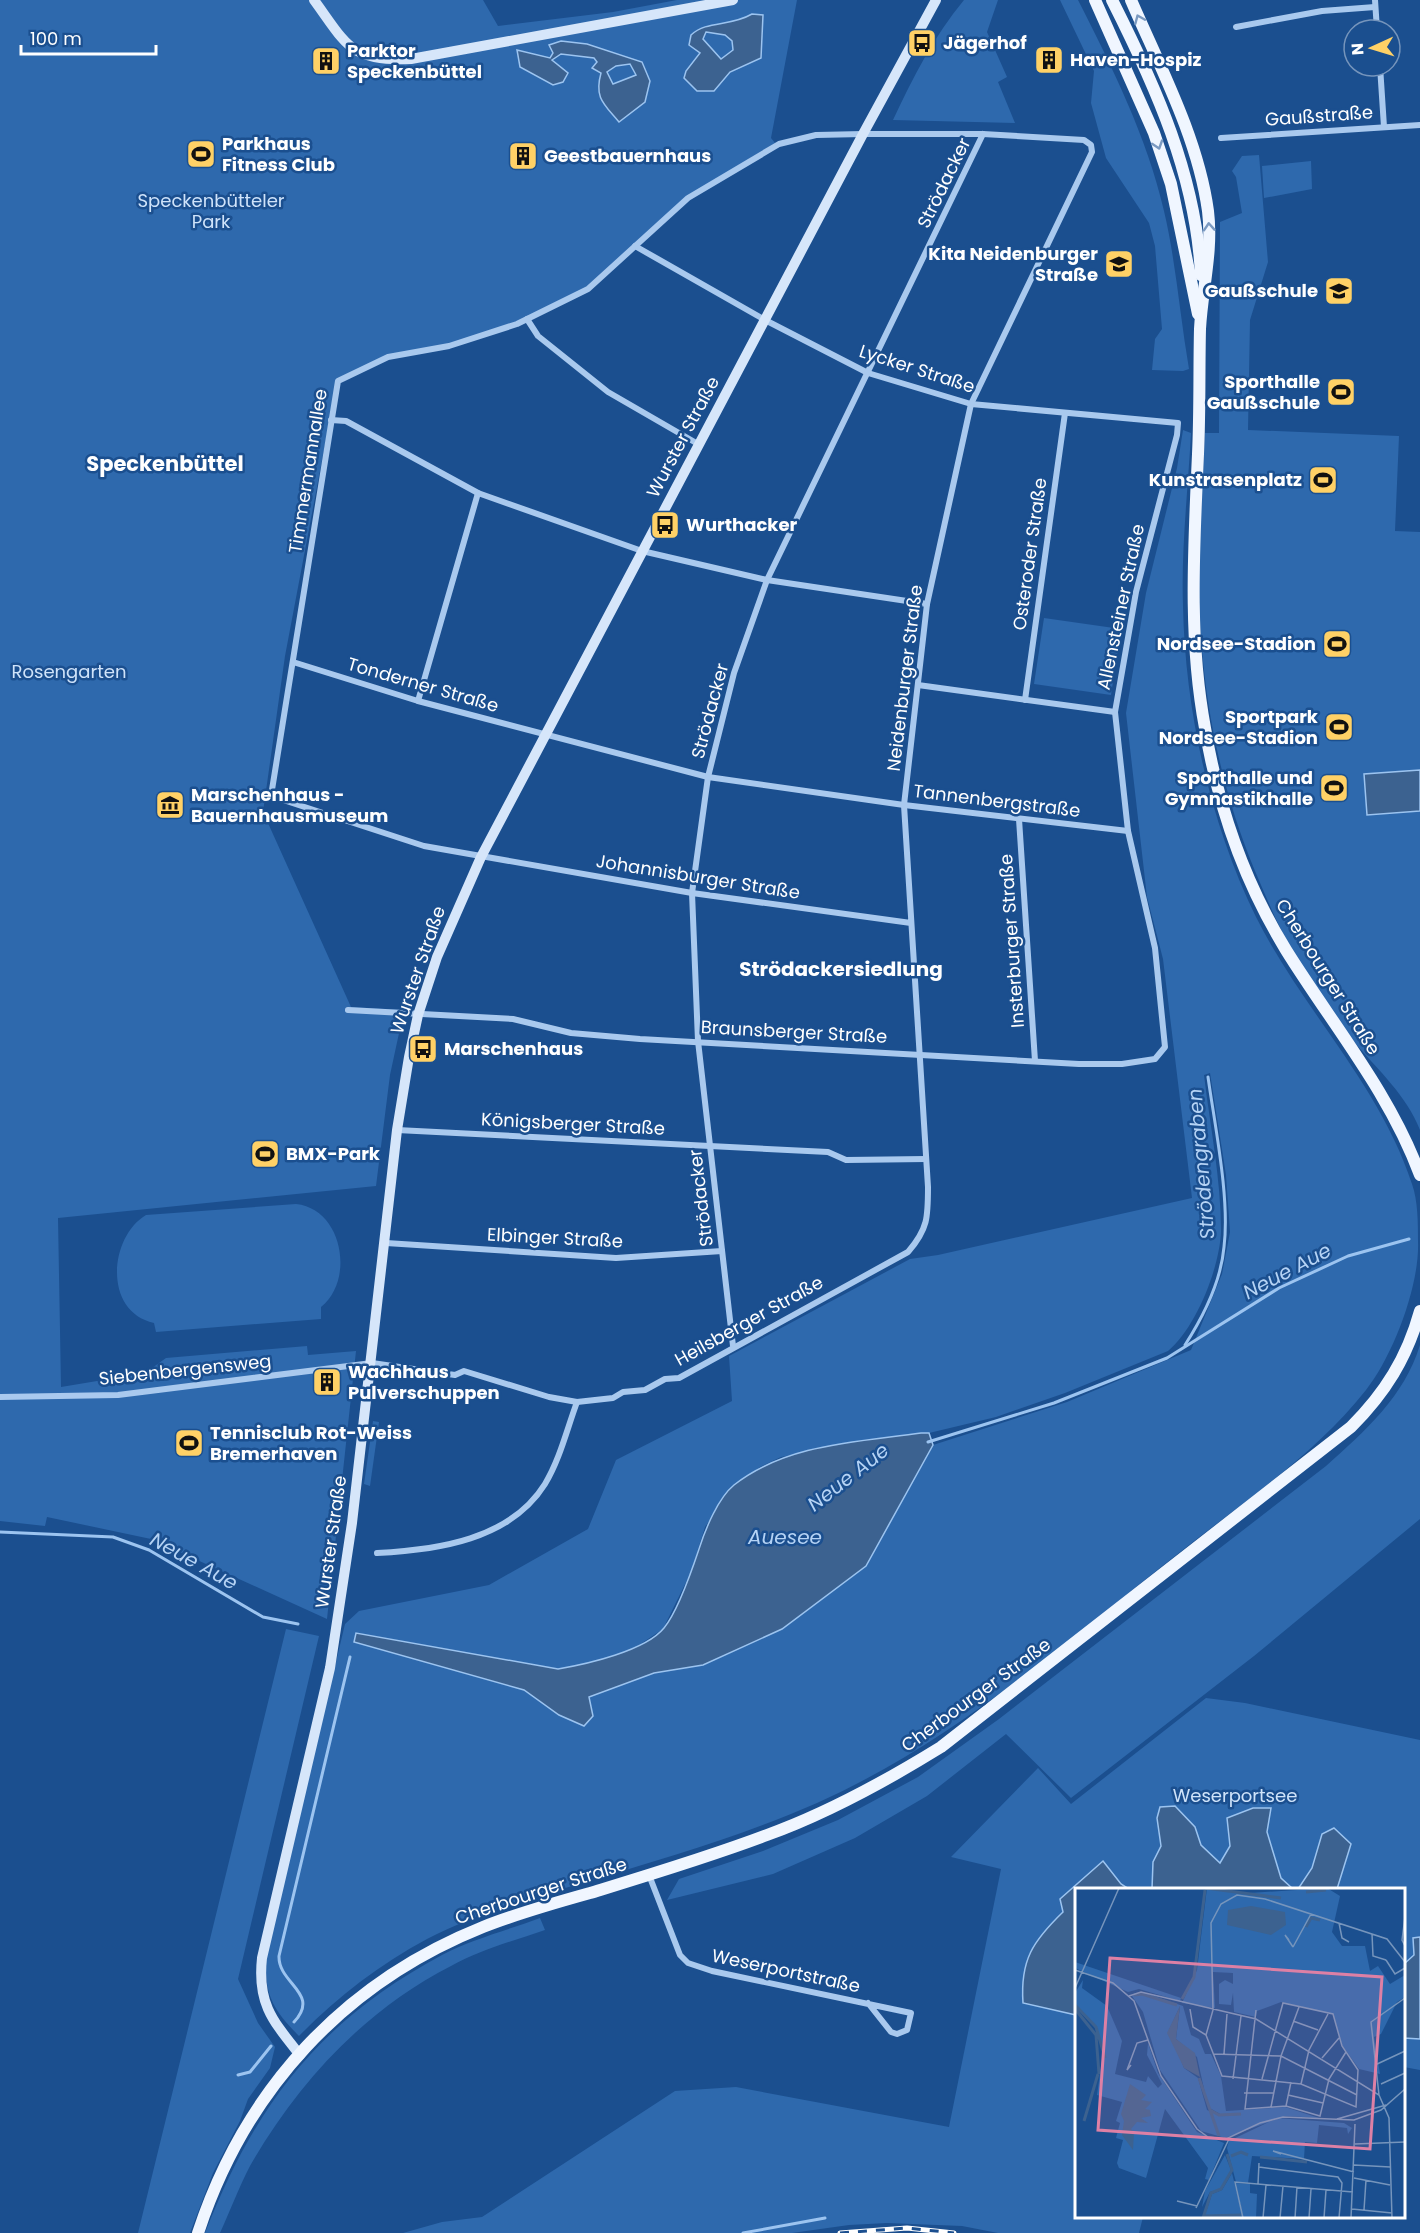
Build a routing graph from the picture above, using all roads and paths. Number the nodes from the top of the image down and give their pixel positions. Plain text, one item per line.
1 (314, 0) edge
2 (728, 0) edge
3 (936, 0) edge
4 (1095, 0) edge
5 (1112, 0) edge
6 (1131, 0) edge
7 (1375, 4) edge
8 (1236, 27) dead end
9 (1381, 78) edge
10 (1420, 125) edge
11 (1384, 127) junction
12 (863, 134) junction
13 (983, 134) junction
14 (1221, 138) dead end
15 (635, 246) junction
16 (527, 319) junction
17 (765, 320) junction
18 (1200, 327) junction
19 (868, 373) junction
20 (971, 404) junction
21 (1065, 413) junction
22 (331, 420) junction
23 (1178, 423) joint
24 (698, 444) junction
25 (478, 493) junction
26 (642, 551) junction
27 (767, 580) junction
28 (927, 604) junction
29 (293, 662) junction
30 (918, 685) junction
31 (1025, 699) junction
32 (418, 701) junction
33 (1115, 712) junction
34 (545, 736) junction
35 (708, 777) junction
36 (271, 796) joint
37 (904, 805) junction
38 (1019, 819) junction
39 (1128, 831) junction
40 (481, 857) junction
41 (692, 893) junction
42 (911, 923) junction
43 (348, 1010) dead end
44 (418, 1015) junction
45 (698, 1041) junction
46 (1165, 1047) joint
47 (918, 1054) junction
48 (1035, 1061) junction
49 (397, 1130) junction
50 (1408, 1144) junction
51 (710, 1146) junction
52 (926, 1159) junction
53 (1420, 1159) edge
54 (1420, 1175) edge
55 (920, 1238) joint
56 (386, 1243) junction
57 (722, 1251) junction
58 (1420, 1311) edge
59 (733, 1346) junction
60 (372, 1363) junction
61 (0, 1397) edge
62 (577, 1402) junction
63 (377, 1553) dead end
64 (649, 1875) junction
65 (868, 2003) junction
66 (300, 2055) junction
67 (198, 2233) edge

1 - 2 street
3 - 12 street, Wurster Straße
4 -> 18 main road, Cherbourger Straße
5 - 18 main road
18 -> 6 main road, Cherbourger Straße
7 - 8 street
9 - 11 street
10 - 11 street, Gaußstraße
11 - 14 street, Gaußstraße
12 - 13 street
12 - 15 street, Timmermannallee
12 - 17 street, Wurster Straße
13 - 19 street, Strödacker
13 - 20 street, Neidenburger Straße
15 - 16 street, Timmermannallee
15 - 17 street, Lycker Straße
16 - 22 street, Timmermannallee
16 - 24 street
17 - 19 street, Lycker Straße
17 - 24 street, Wurster Straße
18 - 50 main road, Cherbourger Straße
19 - 20 street, Lycker Straße
19 - 27 street, Strödacker
20 - 21 street, Lycker Straße
20 - 28 street, Neidenburger Straße
21 - 23 street, Lycker Straße
21 - 31 street, Osteroder Straße
22 - 25 street
22 - 29 street, Timmermannallee
23 - 33 street, Allensteiner Straße
24 - 26 street, Wurster Straße
25 - 26 street
25 - 32 street
26 - 27 street
26 - 34 street, Wurster Straße
27 - 28 street
27 - 35 street, Strödacker
28 - 30 street, Neidenburger Straße
29 - 32 street, Tonderner Straße
29 - 36 street, Timmermannallee
30 - 31 street
30 - 37 street, Neidenburger Straße
31 - 33 street
32 - 34 street, Tonderner Straße
33 - 39 street, Allensteiner Straße
34 - 35 street, Tannenbergstraße
34 - 40 street, Wurster Straße
35 - 37 street, Tannenbergstraße
35 - 41 street, Strödacker
36 - 40 street, Johannisburger Straße
37 - 38 street, Tannenbergstraße
37 - 42 street, Neidenburger Straße
38 - 39 street, Tannenbergstraße
38 - 48 street, Insterburger Straße
39 - 46 street, Allensteiner Straße
40 - 41 street, Johannisburger Straße
40 - 44 street, Wurster Straße
41 - 42 street, Johannisburger Straße
41 - 45 street, Strödacker
42 - 47 street, Neidenburger Straße
43 - 44 street
44 - 45 street, Braunsberger Straße
44 - 49 street, Wurster Straße
45 - 47 street, Braunsberger Straße
45 - 51 street, Strödacker
46 - 48 street, Braunsberger Straße
47 - 48 street, Braunsberger Straße
47 - 52 street, Neidenburger Straße
49 - 51 street, Königsberger Straße
49 - 56 street, Wurster Straße
50 - 53 street
50 - 54 main road, Cherbourger Straße
51 - 52 street, Königsberger Straße
51 - 57 street, Strödacker
52 - 55 street, Neidenburger Straße
55 - 59 street, Heilsberger Straße
56 - 57 street, Elbinger Straße
56 - 60 street, Wurster Straße
57 - 59 street, Strödacker
58 - 64 main road, Cherbourger Straße
59 - 62 street, Heilsberger Straße
60 - 61 street, Siebenbergensweg
60 - 62 street, Heilsberger Straße
60 - 66 street, Wurster Straße
62 - 63 street
64 - 65 street, Weserportstraße
64 - 66 main road, Cherbourger Straße
65 - 65 street, Weserportstraße
66 - 67 main road

